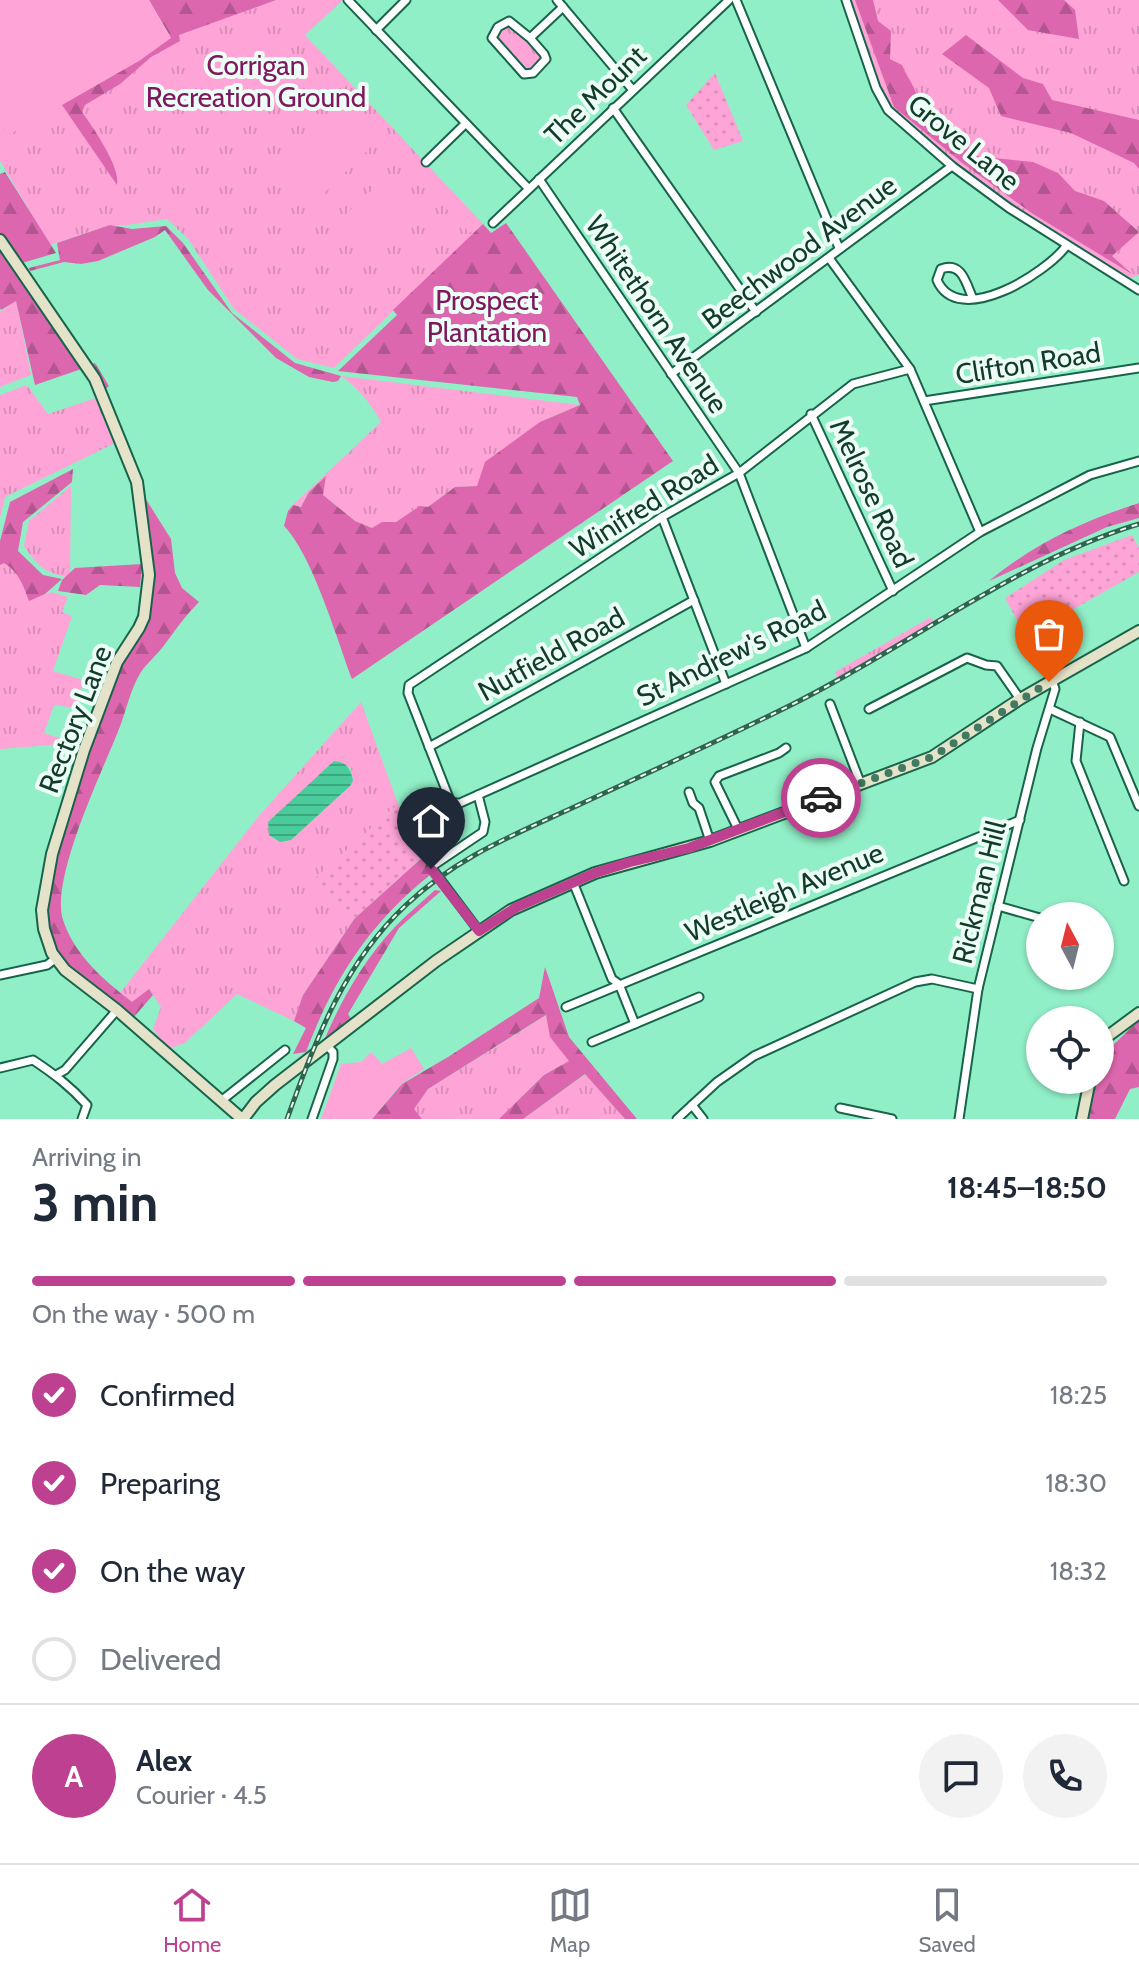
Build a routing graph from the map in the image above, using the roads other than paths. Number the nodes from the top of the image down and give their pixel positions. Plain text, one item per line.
1 (348, 0) edge
2 (406, 0) edge
3 (729, 0) edge
4 (736, 0) edge
5 (846, 0) edge
6 (560, 4) edge
7 (376, 30) junction
8 (530, 38) junction
9 (632, 89) junction
10 (613, 108) junction
11 (465, 124) junction
12 (426, 162) dead end
13 (952, 166) junction
14 (539, 179) junction
15 (528, 188) junction
16 (493, 223) dead end
17 (0, 240) edge
18 (1067, 245) junction
19 (839, 248) junction
20 (829, 258) junction
21 (1139, 290) edge
22 (973, 299) junction
23 (756, 312) junction
24 (1139, 368) edge
25 (910, 369) junction
26 (671, 374) junction
27 (924, 401) junction
28 (811, 414) junction
29 (1139, 461) edge
30 (739, 473) junction
31 (662, 517) junction
32 (980, 532) junction
33 (893, 591) junction
34 (694, 600) junction
35 (1139, 631) edge
36 (806, 648) junction
37 (1052, 680) junction
38 (726, 684) junction
39 (1020, 699) junction
40 (830, 704) dead end
41 (869, 709) dead end
42 (1050, 709) junction
43 (1080, 722) junction
44 (429, 747) junction
45 (786, 748) dead end
46 (860, 782) junction
47 (689, 792) dead end
48 (478, 795) junction
49 (1139, 806) edge
50 (1020, 820) junction
51 (738, 829) junction
52 (710, 841) junction
53 (1124, 881) dead end
54 (573, 882) junction
55 (998, 906) junction
56 (1026, 914) edge
57 (479, 931) junction
58 (55, 959) junction
59 (0, 975) edge
60 (619, 984) junction
61 (978, 989) junction
62 (699, 997) dead end
63 (566, 1007) dead end
64 (117, 1010) junction
65 (1139, 1013) edge
66 (635, 1024) junction
67 (1114, 1032) edge
68 (592, 1042) dead end
69 (327, 1046) junction
70 (285, 1050) dead end
71 (0, 1068) edge
72 (264, 1068) junction
73 (65, 1070) junction
74 (56, 1075) junction
75 (66, 1081) junction
76 (279, 1081) junction
77 (1087, 1094) edge
78 (221, 1101) junction
79 (692, 1105) junction
80 (840, 1108) dead end
81 (82, 1119) edge
82 (242, 1119) edge
83 (312, 1119) edge
84 (677, 1119) edge
85 (703, 1119) edge
86 (892, 1119) edge
87 (959, 1119) edge
88 (1082, 1119) edge

1 - 7 street
2 - 7 street
3 - 9 street, The Mount
4 - 19 street
5 - 13 street, Grove Lane
6 - 8 street
6 - 9 street
7 - 11 street
8 - 8 street
9 - 10 street, The Mount
10 - 14 street, The Mount
10 - 23 street
11 - 12 street
11 - 15 street
13 - 18 street, Grove Lane
13 - 19 street, Beechwood Avenue
14 - 15 street, The Mount
14 - 26 street, Whitethorn Avenue
15 - 16 street, The Mount
17 - 58 main road, Rectory Lane
18 - 21 street, Grove Lane
18 - 22 street
19 - 20 street, Beechwood Avenue
20 - 23 street, Beechwood Avenue
20 - 25 street
22 - 22 street
23 - 26 street, Beechwood Avenue
24 - 27 street, Clifton Road
25 - 27 street
25 - 28 street, Winifred Road
26 - 30 street, Whitethorn Avenue
27 - 32 street
28 - 30 street, Winifred Road
28 - 33 street, Melrose Road
29 - 32 street, St Andrew's Road
30 - 31 street, Winifred Road
30 - 36 street, Whitethorn Avenue
31 - 34 street
31 - 44 street, Winifred Road
32 - 33 street, St Andrew's Road
33 - 36 street, St Andrew's Road
34 - 38 street
34 - 44 street, Nutfield Road
35 - 37 main road
36 - 38 street, St Andrew's Road
37 - 39 main road
37 - 42 street, Rickman Hill
38 - 48 street, St Andrew's Road
39 - 41 street
39 - 46 main road
40 - 46 street
42 - 43 street
42 - 50 street, Rickman Hill
43 - 49 street
43 - 53 street
44 - 48 street, St Andrew's Road
45 - 51 street
46 - 51 main road
47 - 52 street
48 - 57 street
50 - 55 street, Rickman Hill
50 - 60 street, Westleigh Avenue
51 - 52 main road
52 - 54 main road
54 - 57 main road
54 - 60 street
55 - 56 street
55 - 61 street, Rickman Hill
57 - 69 main road
58 - 59 street
58 - 64 main road
60 - 63 street, Westleigh Avenue
60 - 66 street
61 - 79 street
61 - 87 street, Rickman Hill
62 - 66 street
64 - 73 street
64 - 78 main road
65 - 67 main road
66 - 68 street
69 - 76 main road
69 - 83 street
70 - 72 street
71 - 74 street
72 - 76 street
72 - 78 street
73 - 74 street
73 - 75 street
74 - 75 street
75 - 81 street
76 - 82 main road
77 - 88 main road
78 - 82 main road
79 - 84 street
79 - 85 street
80 - 86 street

